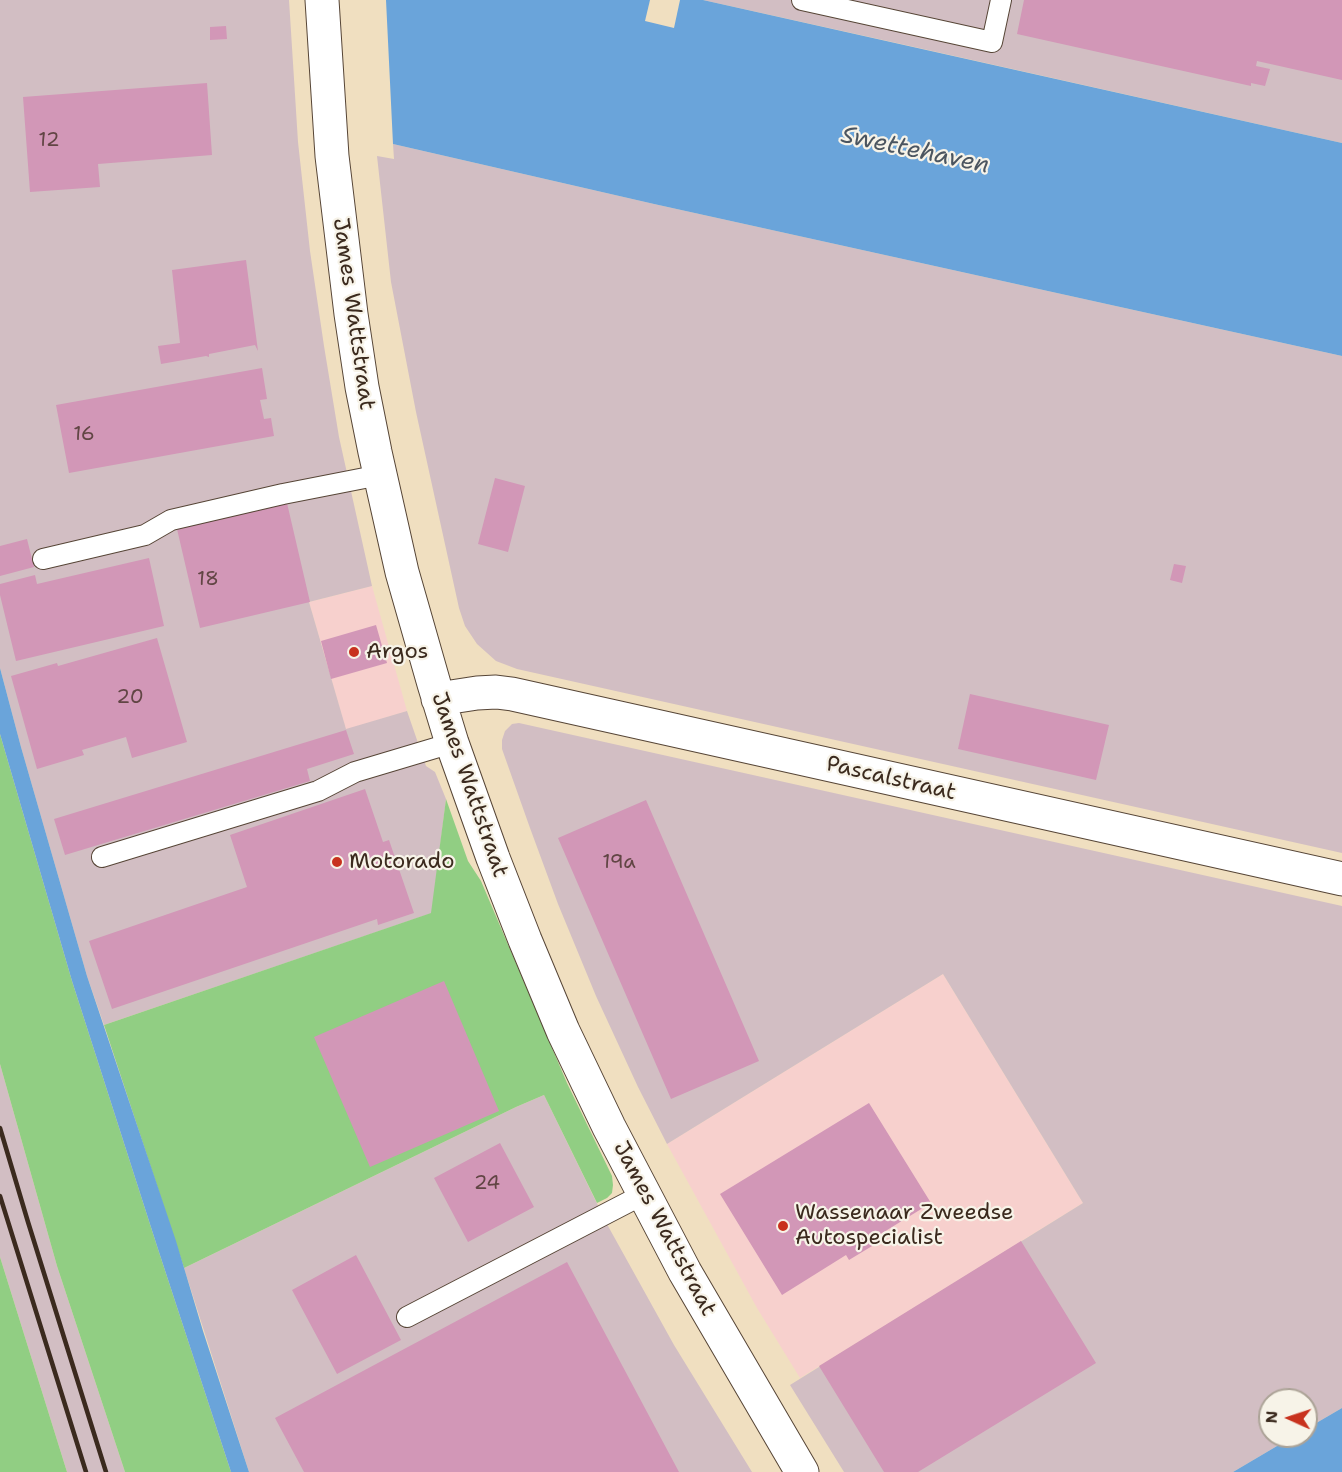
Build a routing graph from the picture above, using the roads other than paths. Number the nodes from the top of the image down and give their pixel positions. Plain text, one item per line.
1 (322, 0) edge
2 (802, 0) edge
3 (1001, 0) edge
4 (380, 475) junction
5 (43, 559) dead end
6 (438, 699) junction
7 (452, 743) junction
8 (102, 857) dead end
9 (1342, 879) edge
10 (644, 1194) junction
11 (407, 1317) dead end
12 (802, 1472) edge

1 - 4 street, James Wattstraat
2 - 3 lane
4 - 5 lane
4 - 6 street, James Wattstraat
6 - 7 street, James Wattstraat
6 - 9 street, Pascalstraat
7 - 8 lane
7 - 10 street, James Wattstraat
10 - 11 lane
10 - 12 street, James Wattstraat

